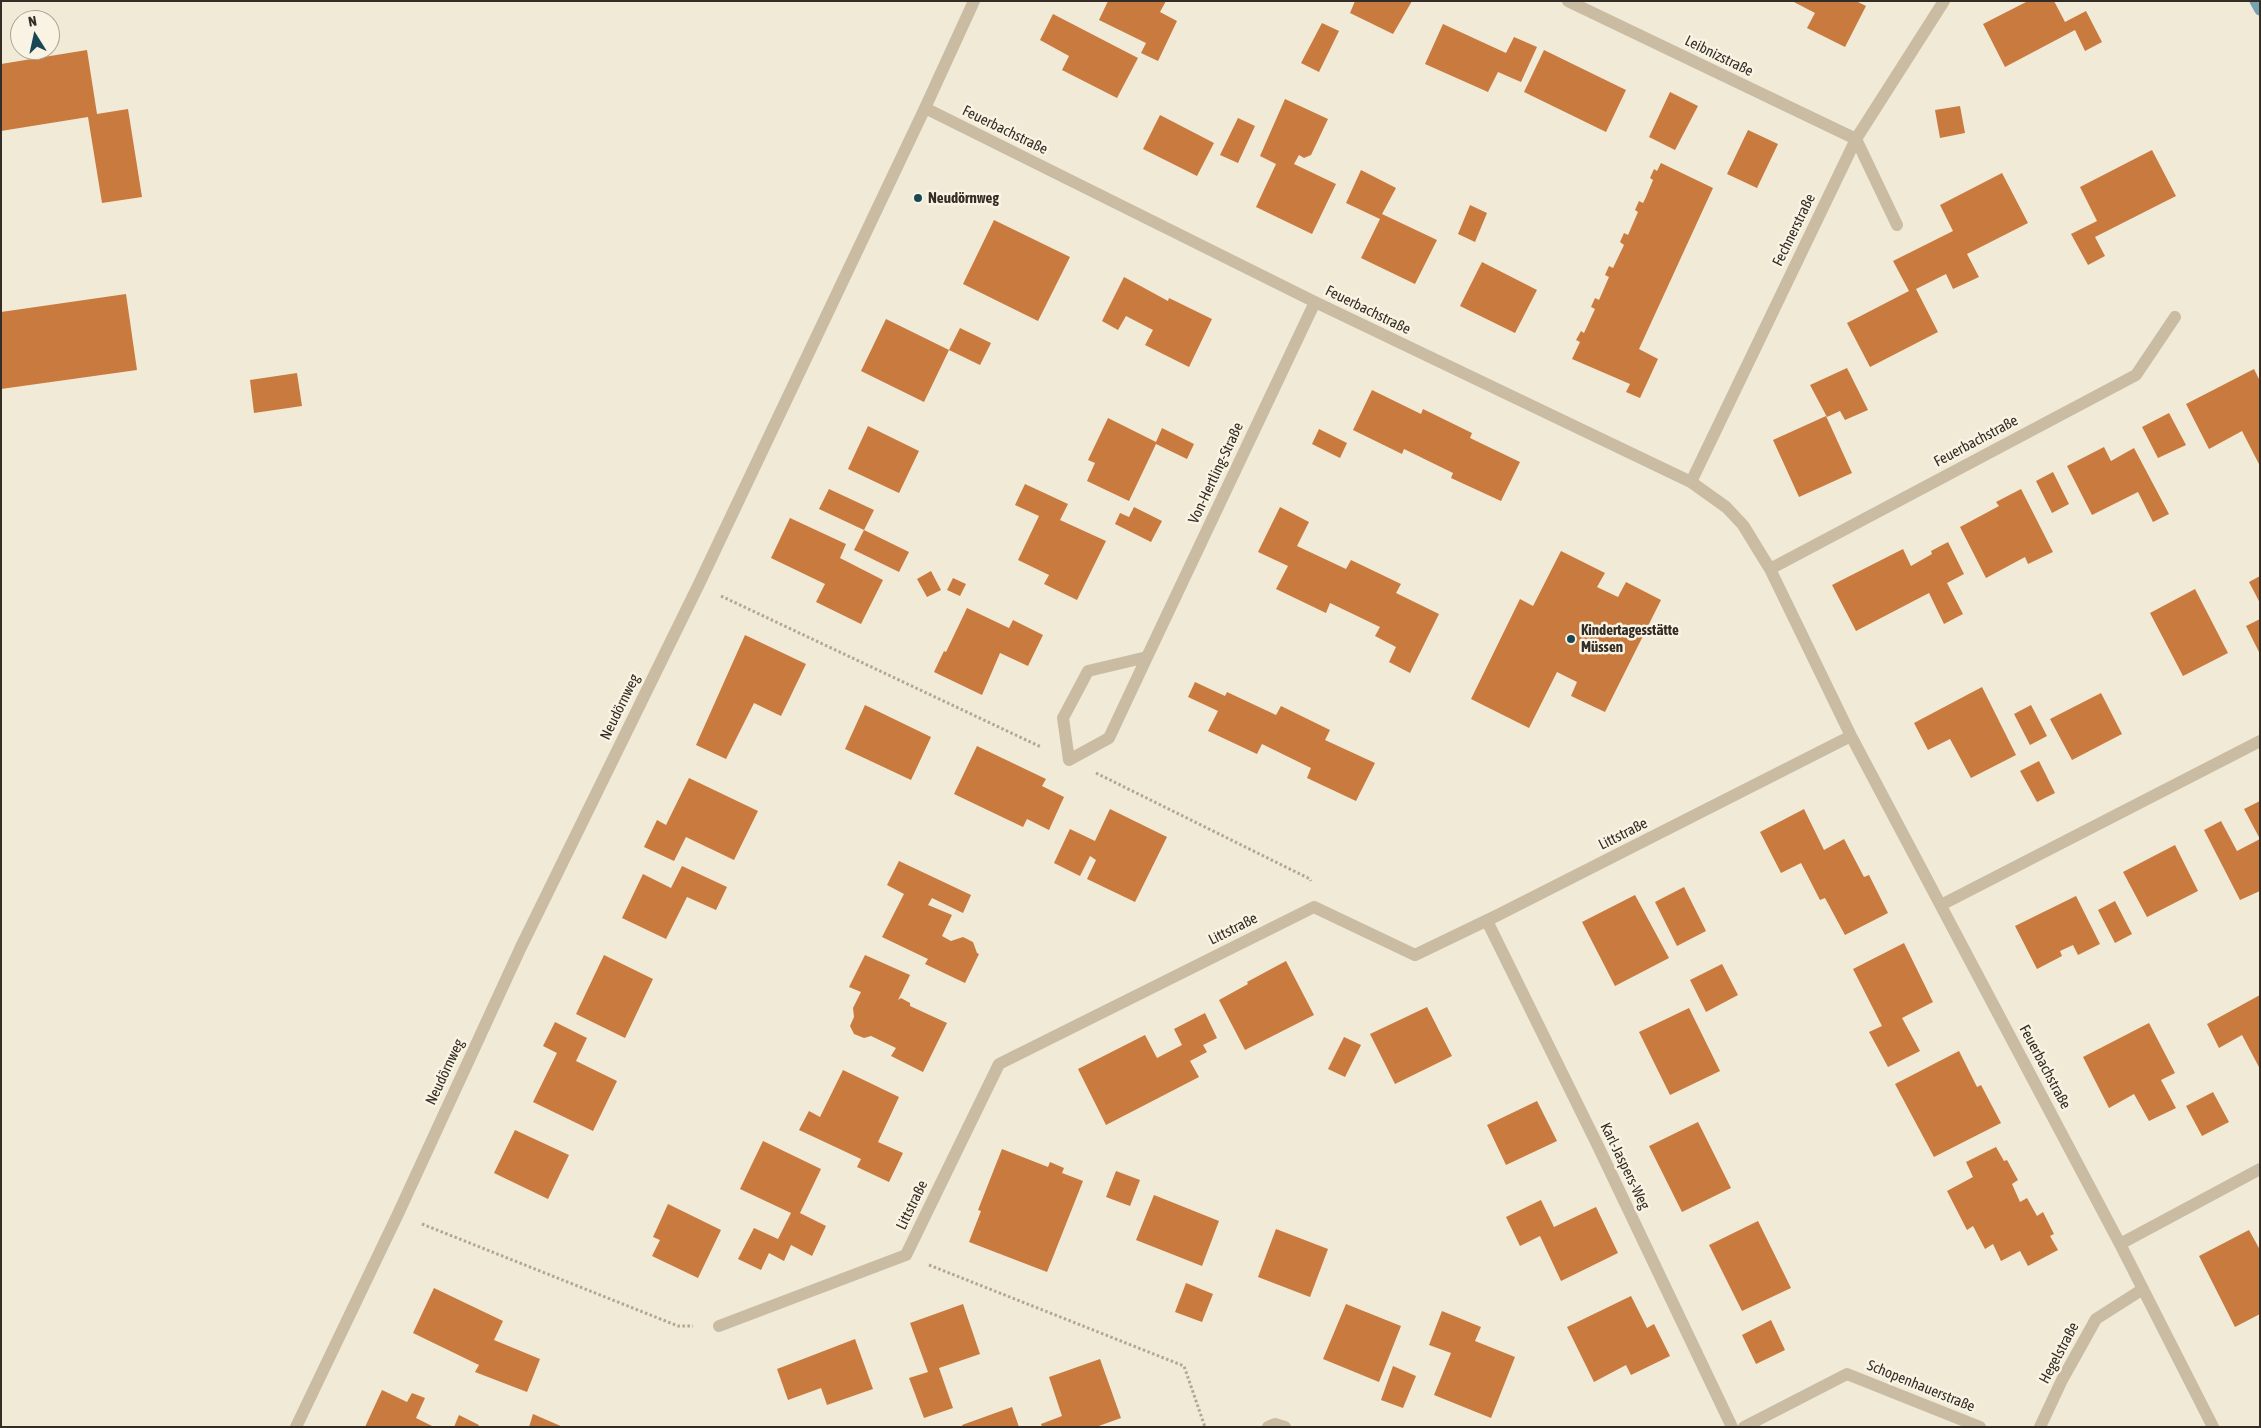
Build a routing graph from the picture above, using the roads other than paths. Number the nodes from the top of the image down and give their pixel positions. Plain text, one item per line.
1 (974, 1) edge
2 (1568, 1) edge
3 (1944, 1) edge
4 (926, 108) junction
5 (1856, 139) junction
6 (1897, 224) dead end
7 (1315, 302) junction
8 (2175, 317) dead end
9 (1691, 482) junction
10 (1770, 569) junction
11 (1147, 657) junction
12 (1851, 736) junction
13 (2260, 741) edge
14 (1941, 905) junction
15 (1486, 921) junction
16 (2260, 1169) edge
17 (2120, 1244) junction
18 (2143, 1288) junction
19 (719, 1326) road end
20 (296, 1427) edge
21 (1268, 1427) edge
22 (1285, 1427) edge
23 (1732, 1427) edge
24 (1744, 1427) edge
25 (1980, 1427) edge
26 (2040, 1427) edge
27 (2214, 1427) edge

1 - 4 street, Neudörnweg
2 - 5 street, Leibnizstraße
3 - 5 street, Fechnerstraße
4 - 7 street, Feuerbachstraße
4 - 20 street, Neudörnweg
5 - 6 street
5 - 9 street, Fechnerstraße
7 - 9 street, Feuerbachstraße
7 - 11 street, Von-Hertling-Straße
8 - 10 street, Feuerbachstraße
9 - 10 street, Feuerbachstraße
10 - 12 street, Feuerbachstraße
11 - 11 street, Von-Hertling-Straße
12 - 14 street, Feuerbachstraße
12 - 15 street, Littstraße
13 - 14 street
14 - 17 street, Feuerbachstraße
15 - 19 street, Littstraße
15 - 23 street, Karl-Jaspers-Weg
16 - 17 street
17 - 18 street, Feuerbachstraße
18 - 26 street, Hegelstraße
18 - 27 street, Feuerbachstraße
21 - 22 street
24 - 25 street, Schopenhauerstraße

